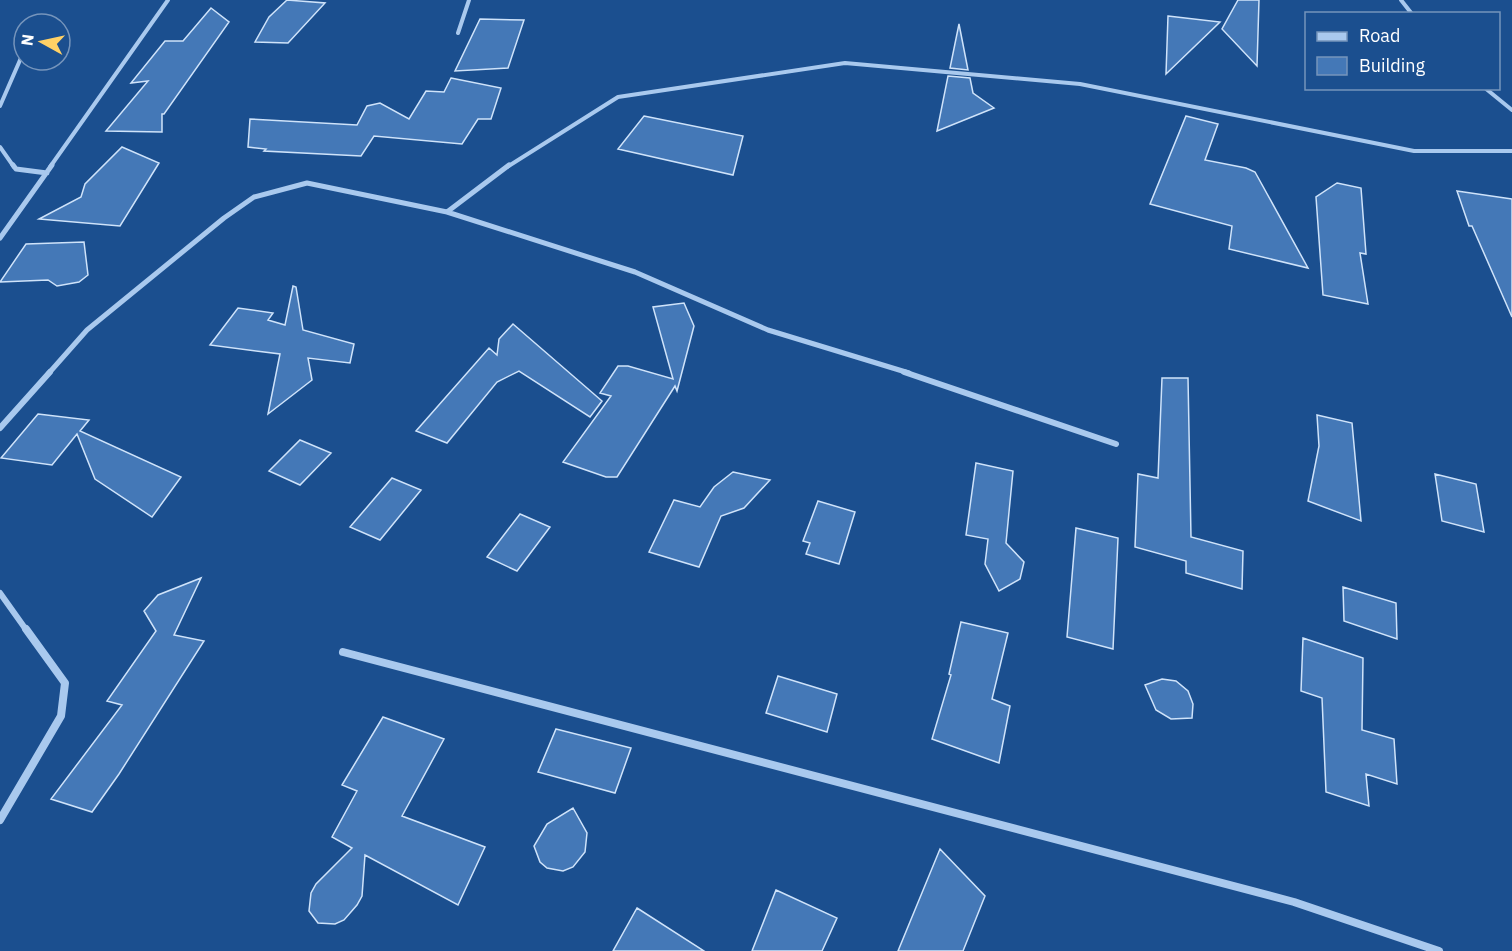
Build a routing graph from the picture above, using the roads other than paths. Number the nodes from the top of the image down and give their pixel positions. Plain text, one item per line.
1 (168, 0) edge
2 (469, 0) edge
3 (1401, 0) edge
4 (1410, 12) edge
5 (458, 33) dead end
6 (15, 72) edge
7 (1487, 90) edge
8 (0, 106) edge
9 (1512, 110) edge
10 (0, 147) edge
11 (1512, 150) edge
12 (46, 173) junction
13 (447, 213) junction
14 (0, 238) edge
15 (0, 428) edge
16 (1116, 444) dead end
17 (0, 593) edge
18 (343, 652) dead end
19 (0, 820) edge
20 (1439, 951) edge

1 - 12 street
2 - 5 street
3 - 4 street
6 - 8 street
7 - 9 street
10 - 12 street
11 - 13 street
12 - 14 street
13 - 15 street
13 - 16 street
17 - 19 street
18 - 20 street

